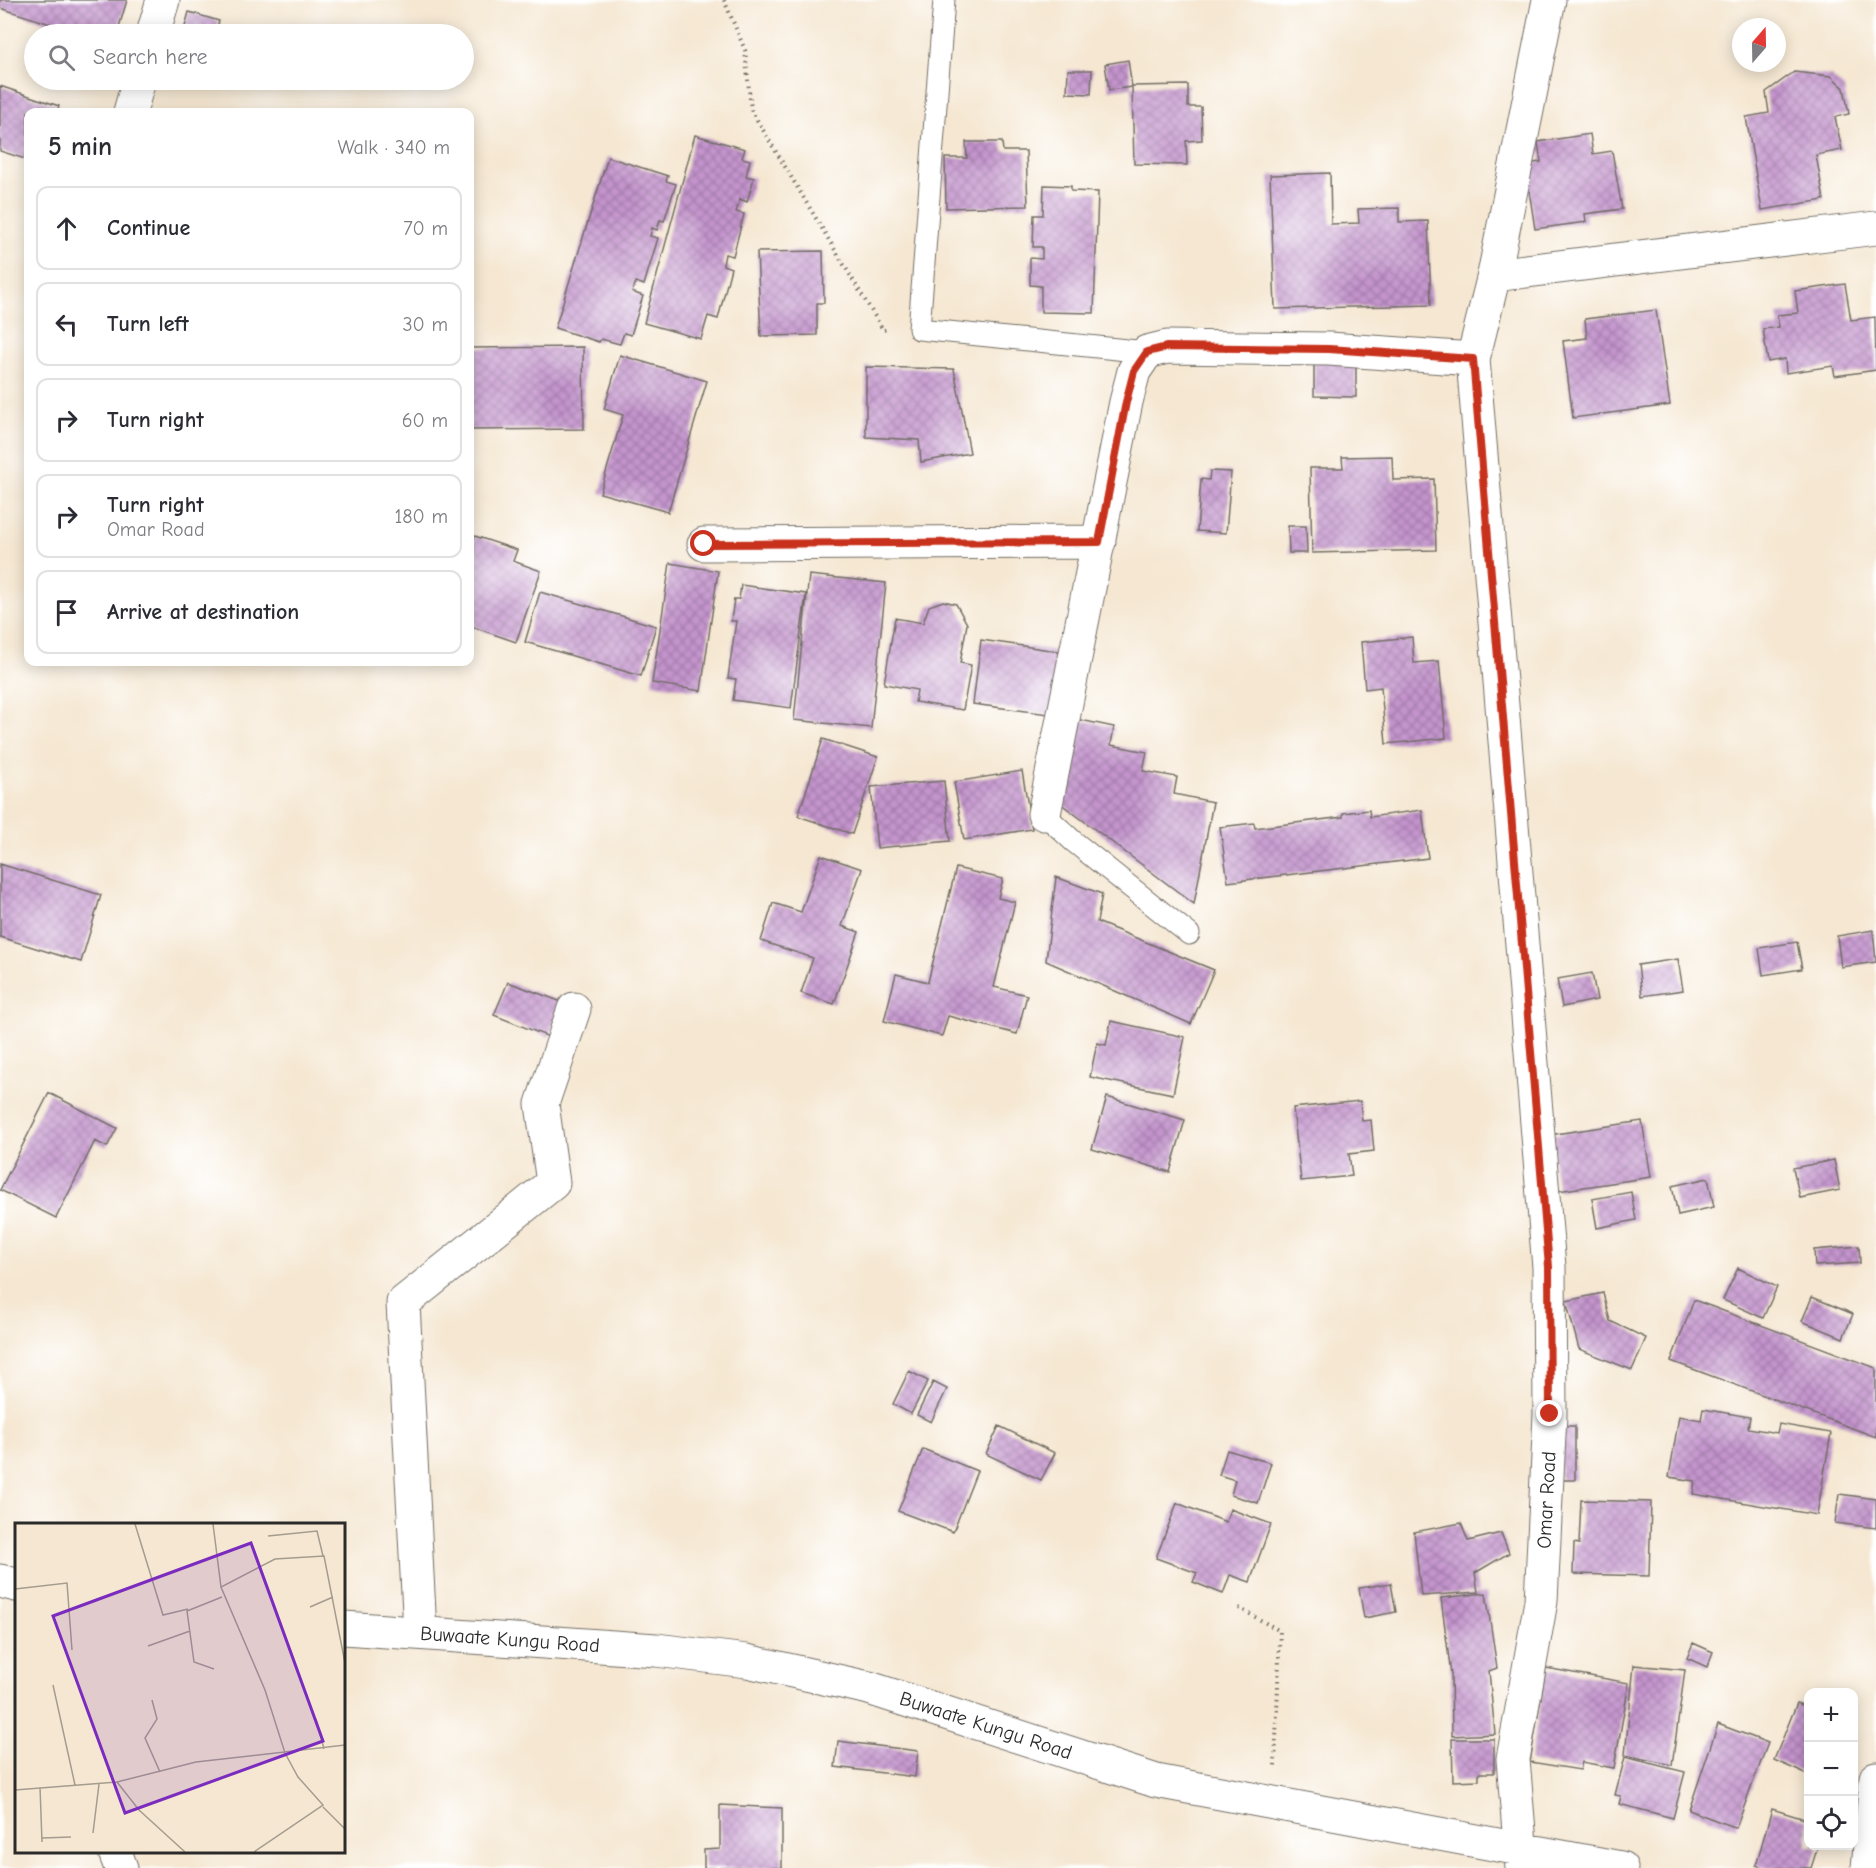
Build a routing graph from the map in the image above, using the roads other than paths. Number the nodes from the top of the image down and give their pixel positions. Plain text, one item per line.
1 (163, 0) edge
2 (944, 0) edge
3 (1549, 0) edge
4 (156, 24) edge
5 (137, 90) edge
6 (131, 108) edge
7 (1876, 228) edge
8 (1494, 275) junction
9 (1147, 352) junction
10 (1473, 359) junction
11 (1099, 542) junction
12 (704, 544) dead end
13 (1044, 814) joint
14 (1189, 934) dead end
15 (574, 1008) dead end
16 (0, 1581) edge
17 (15, 1585) edge
18 (345, 1628) edge
19 (420, 1632) junction
20 (1876, 1778) edge
21 (116, 1853) edge
22 (1521, 1859) edge
23 (122, 1868) edge
24 (1621, 1868) edge
25 (1868, 1868) edge

1 - 4 street
2 - 9 lane
3 - 8 street, Omar Road
5 - 6 street
7 - 8 street
8 - 10 street, Omar Road
9 - 10 street
9 - 11 street
10 - 22 street, Omar Road
11 - 12 street
11 - 13 street
13 - 14 lane
15 - 19 street
16 - 17 street
18 - 19 street, Buwaate Kungu Road
19 - 22 street, Buwaate Kungu Road
20 - 25 street
21 - 23 street
22 - 24 street, Buwaate Kungu Road

